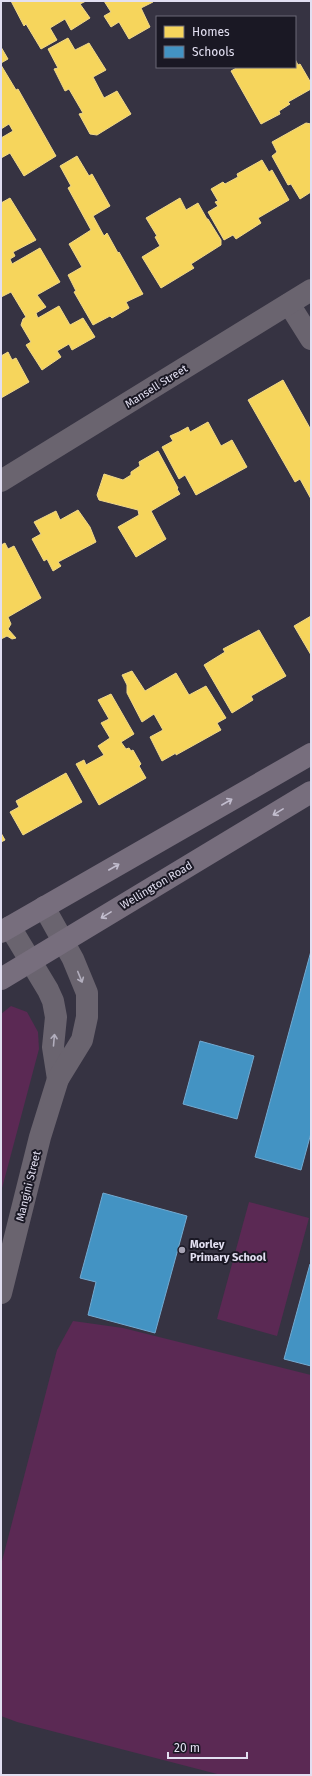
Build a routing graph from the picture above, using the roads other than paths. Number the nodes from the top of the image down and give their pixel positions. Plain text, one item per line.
1 (311, 290) edge
2 (289, 304) junction
3 (311, 339) edge
4 (1, 481) edge
5 (311, 754) edge
6 (311, 792) edge
7 (44, 907) junction
8 (6, 930) edge
9 (64, 941) junction
10 (30, 961) junction
11 (1, 979) edge
12 (58, 1079) junction
13 (1, 1293) edge

1 - 2 street, Mansell Street
2 - 3 street
2 - 4 street, Mansell Street
7 -> 5 main road
6 -> 9 main road, Wellington Road
7 - 8 main road
7 - 9 street, Mangini Street
8 - 10 street, Mangini Street
9 - 10 main road, Wellington Road
9 -> 12 street, Mangini Street
10 - 11 main road, Wellington Road
12 -> 10 street, Mangini Street
12 - 13 street, Mangini Street

